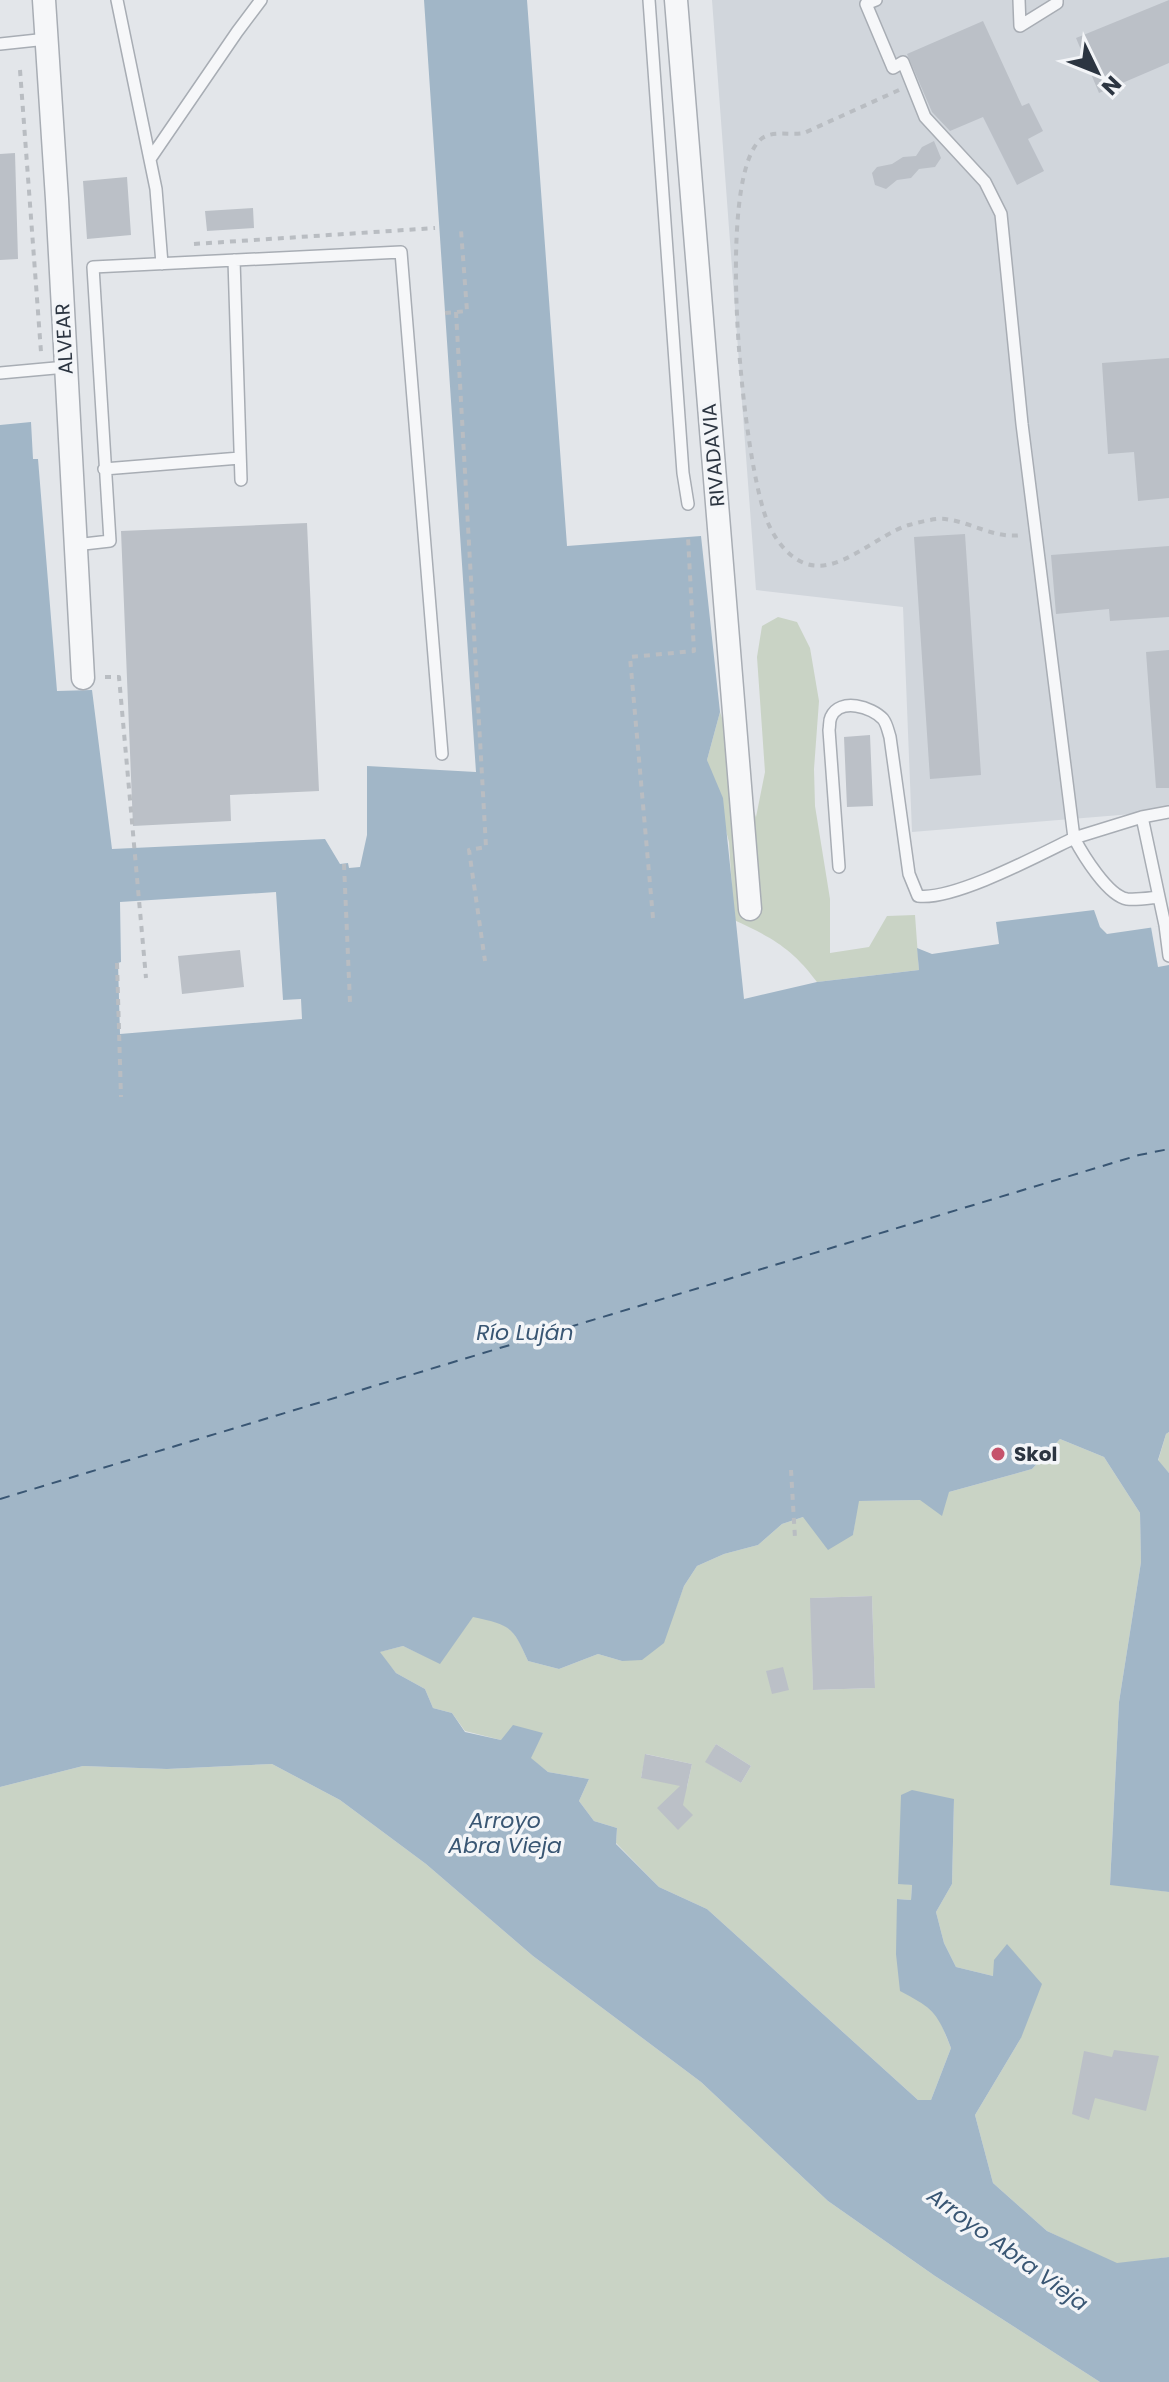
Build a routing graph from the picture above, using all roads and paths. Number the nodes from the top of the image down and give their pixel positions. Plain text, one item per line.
1 (44, 0) edge
2 (117, 0) edge
3 (261, 0) edge
4 (649, 0) edge
5 (676, 0) edge
6 (876, 0) edge
7 (1019, 0) edge
8 (1057, 0) edge
9 (47, 39) junction
10 (0, 44) edge
11 (20, 70) dead end
12 (912, 84) junction
13 (150, 159) junction
14 (435, 228) dead end
15 (461, 230) dead end
16 (162, 246) junction
17 (234, 260) junction
18 (162, 264) junction
19 (456, 312) junction
20 (445, 313) dead end
21 (28, 353) dead end
22 (66, 367) junction
23 (0, 373) edge
24 (240, 458) junction
25 (104, 469) junction
26 (241, 480) dead end
27 (688, 504) dead end
28 (1035, 533) junction
29 (688, 537) dead end
30 (75, 545) junction
31 (83, 678) joint
32 (442, 754) dead end
33 (1169, 812) edge
34 (1142, 817) junction
35 (1074, 838) junction
36 (344, 864) dead end
37 (839, 867) dead end
38 (1159, 897) junction
39 (750, 909) dead end
40 (653, 918) dead end
41 (1169, 956) edge
42 (485, 961) dead end
43 (117, 963) dead end
44 (146, 978) dead end
45 (350, 1002) dead end
46 (121, 1097) dead end
47 (791, 1470) dead end
48 (795, 1538) dead end

1 - 9 street, ALVEAR
2 - 13 lane
3 - 13 lane
4 - 27 lane
5 - 39 street, RIVADAVIA
6 - 12 lane
7 - 8 lane
9 - 10 lane
9 - 22 street, ALVEAR
11 - 21 path
12 - 28 lane
12 - 28 path
13 - 16 lane
14 - 16 path
15 - 19 path
16 - 18 lane
17 - 18 lane
17 - 24 lane
17 - 32 lane
18 - 25 lane
19 - 20 path
19 - 42 path
22 - 23 lane
22 - 30 street, ALVEAR
24 - 25 lane
24 - 26 lane
25 - 30 lane
28 - 35 lane
29 - 40 path
30 - 31 street, ALVEAR
31 - 44 path
33 - 34 lane
34 - 35 lane
34 - 38 lane
35 - 37 lane
35 - 38 lane
36 - 45 path
38 - 41 lane
43 - 46 path
47 - 48 path

